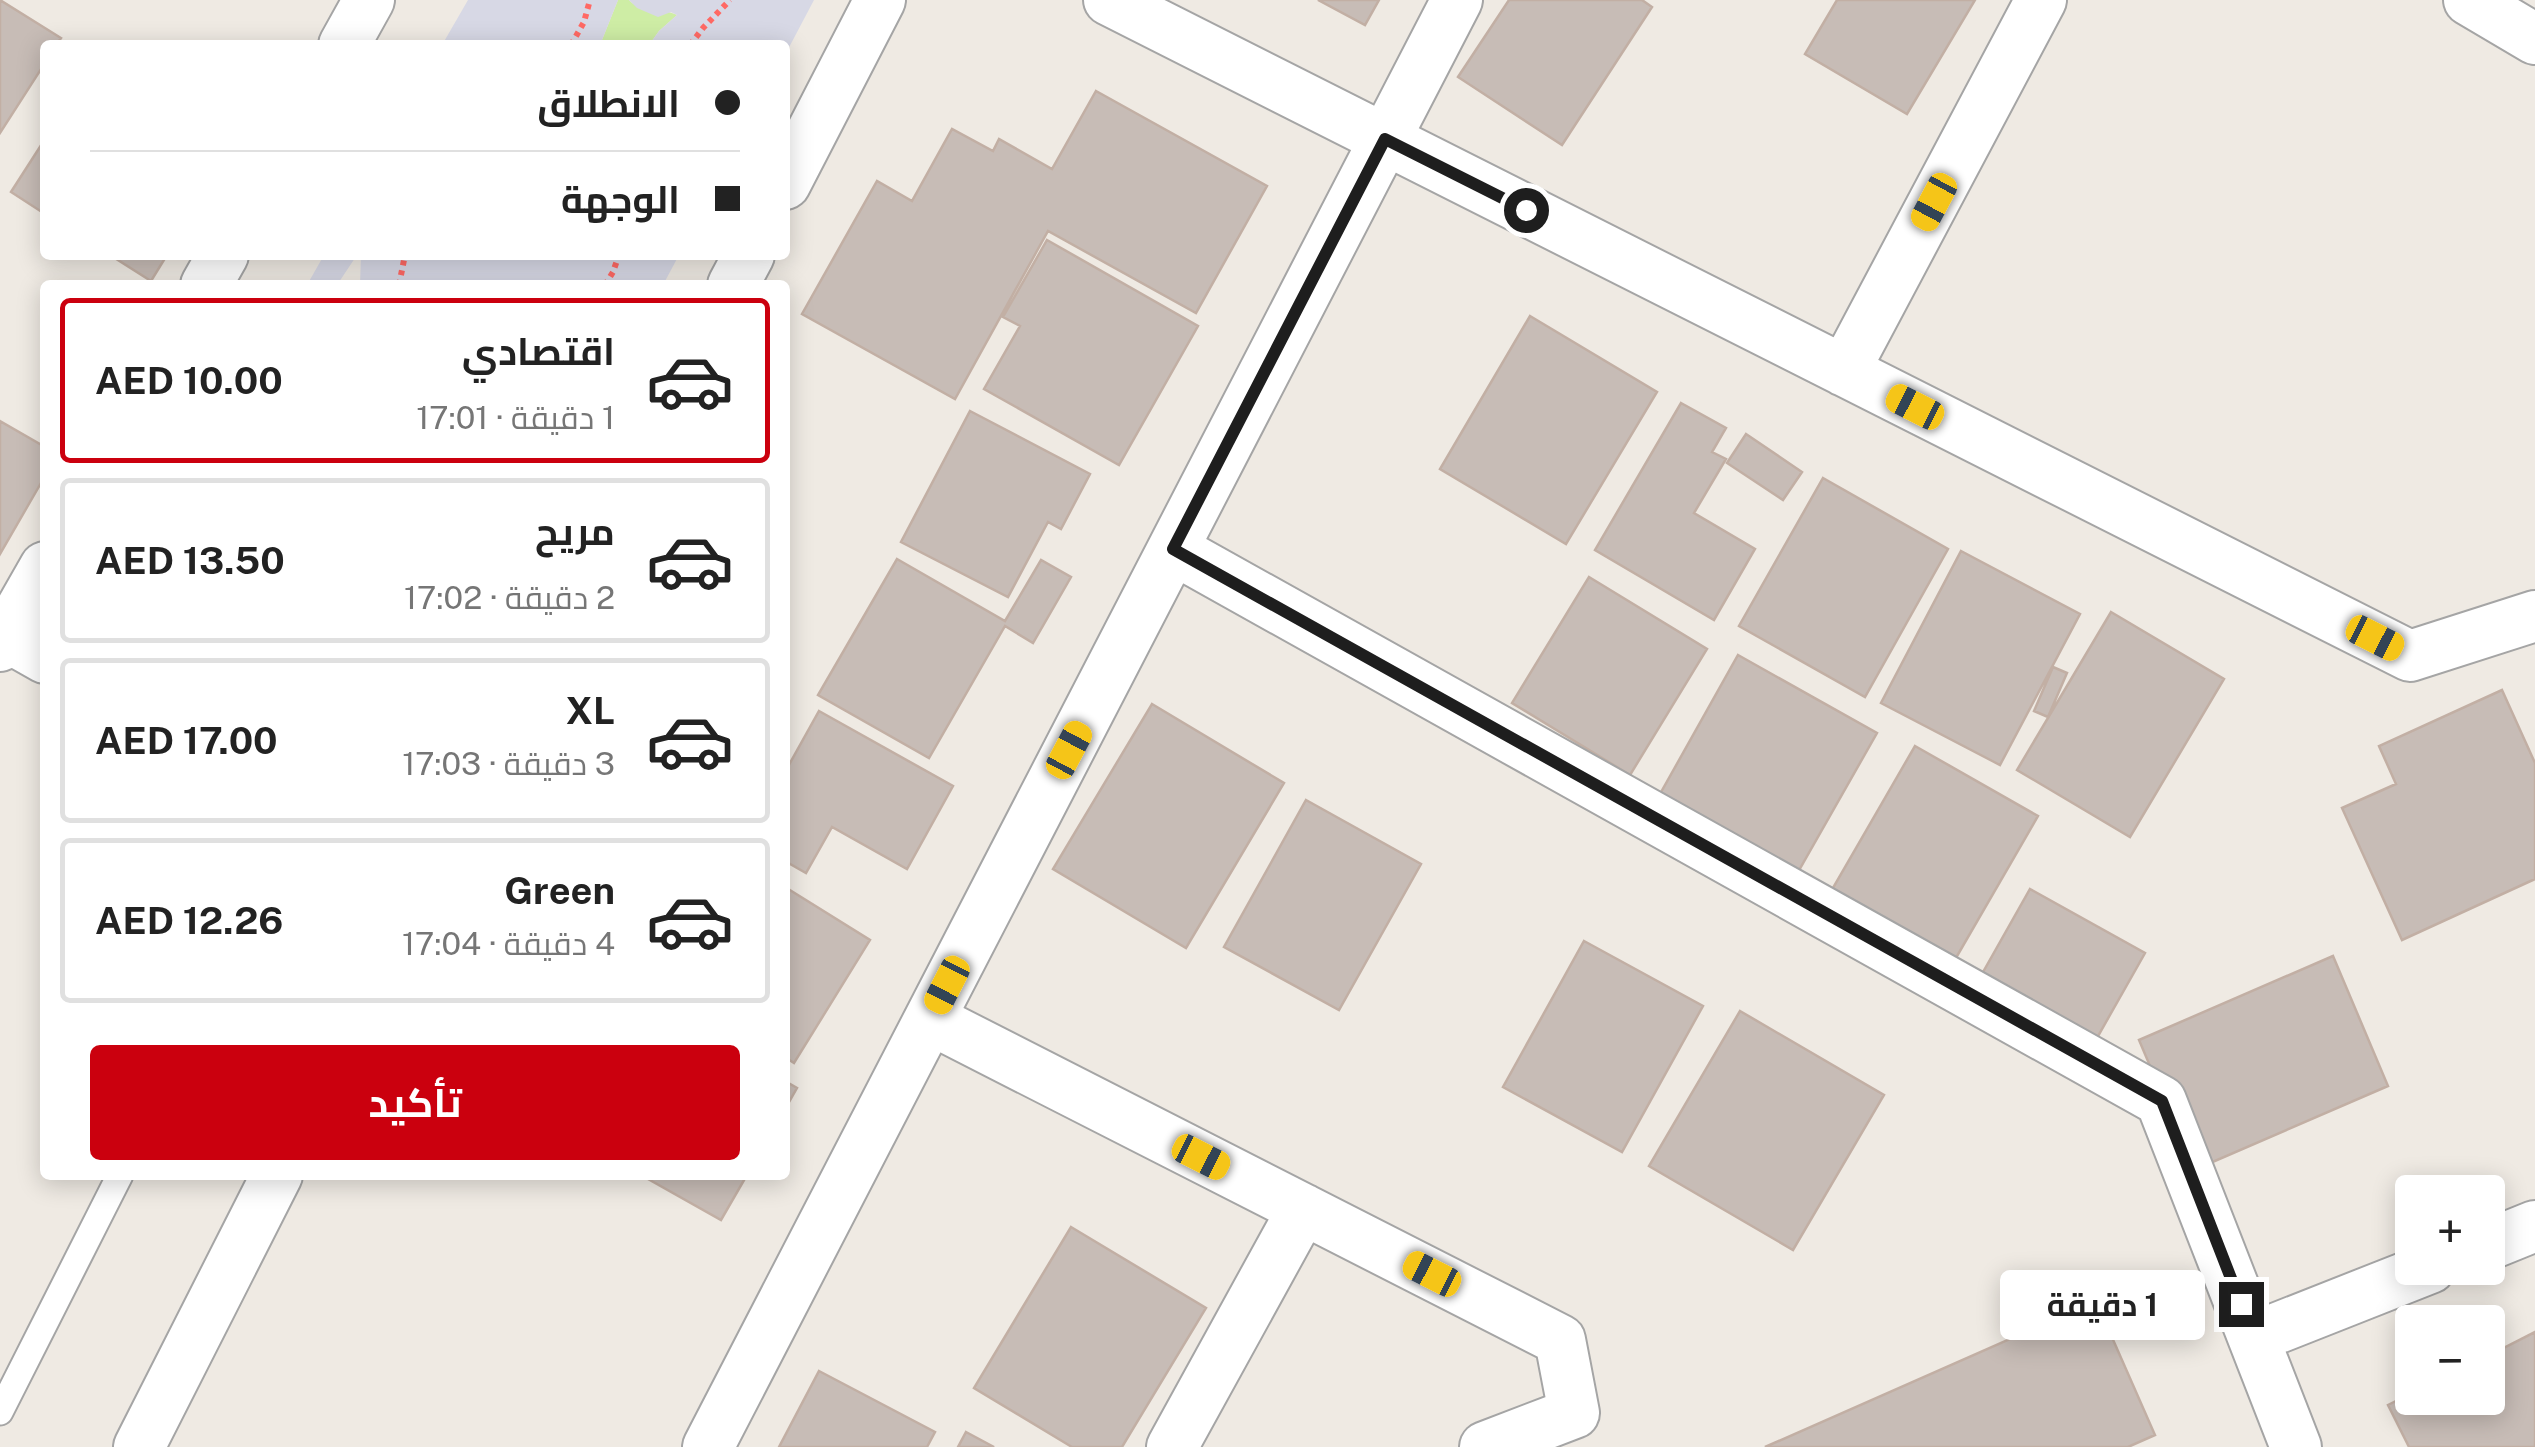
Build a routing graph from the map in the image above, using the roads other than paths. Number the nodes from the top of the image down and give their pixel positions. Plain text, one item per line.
1 (369, 0) edge
2 (880, 0) edge
3 (1108, 0) edge
4 (1456, 0) edge
5 (2041, 0) edge
6 (2469, 0) edge
7 (2535, 39) edge
8 (347, 40) edge
9 (1385, 139) junction
10 (790, 174) edge
11 (1844, 371) junction
12 (1173, 549) junction
13 (40, 580) edge
14 (2535, 616) edge
15 (17, 647) edge
16 (930, 1018) junction
17 (117, 1180) edge
18 (274, 1180) edge
19 (1303, 1209) junction
20 (2535, 1226) edge
21 (2505, 1238) edge
22 (2395, 1282) edge
23 (2255, 1337) junction
24 (0, 1412) edge
25 (2282, 1443) edge
26 (139, 1447) edge
27 (708, 1447) edge
28 (1172, 1447) edge
29 (1485, 1447) edge

1 - 8 street
2 - 10 street
3 - 9 street
4 - 9 street
5 - 11 street
6 - 7 street
9 - 11 street
9 - 12 street
11 - 14 street
12 - 16 street
12 - 23 street
13 - 15 street
16 - 19 street
16 - 27 street
17 - 24 lane
18 - 26 street
19 - 28 street
19 - 29 street
20 - 21 street
22 - 23 street
23 - 25 street

